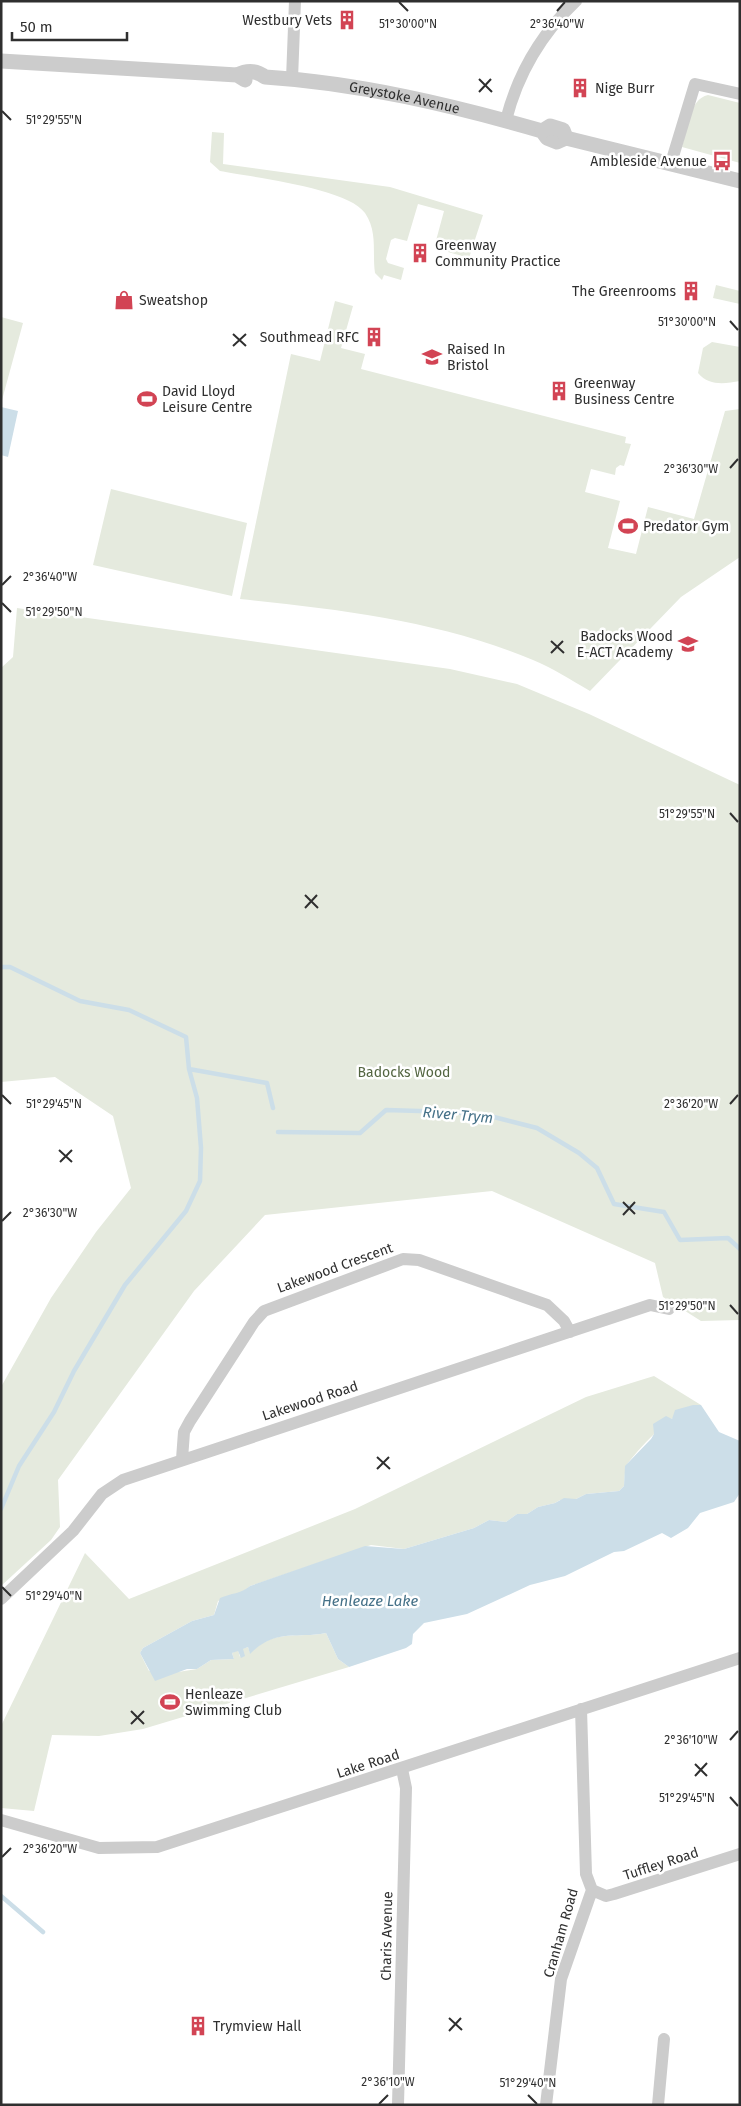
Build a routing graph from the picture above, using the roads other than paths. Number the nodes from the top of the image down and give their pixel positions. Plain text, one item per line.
1 (295, 1) edge
2 (576, 1) edge
3 (1, 61) edge
4 (292, 79) junction
5 (740, 94) edge
6 (506, 120) junction
7 (671, 163) junction
8 (740, 181) edge
9 (668, 1310) dead end
10 (570, 1332) junction
11 (182, 1459) junction
12 (1, 1598) edge
13 (740, 1658) edge
14 (581, 1709) junction
15 (402, 1769) junction
16 (1, 1820) edge
17 (740, 1854) edge
18 (592, 1890) junction
19 (664, 2039) dead end
20 (398, 2105) edge
21 (546, 2105) edge
22 (658, 2105) edge

1 - 4 street
2 - 6 street
3 - 4 street, Greystoke Avenue
4 - 6 street, Greystoke Avenue
5 - 7 street
6 - 7 street, Greystoke Avenue
7 - 8 street, Greystoke Avenue
9 - 10 street, Lakewood Road
10 - 11 street, Lakewood Road
10 - 11 street, Lakewood Crescent
11 - 12 street, Lakewood Road
13 - 14 street, Lake Road
14 - 15 street, Lake Road
14 - 18 street, Cranham Road
15 - 16 street, Lake Road
15 - 20 street, Charis Avenue
17 - 18 street, Tuffley Road
18 - 21 street, Cranham Road
19 - 22 street

